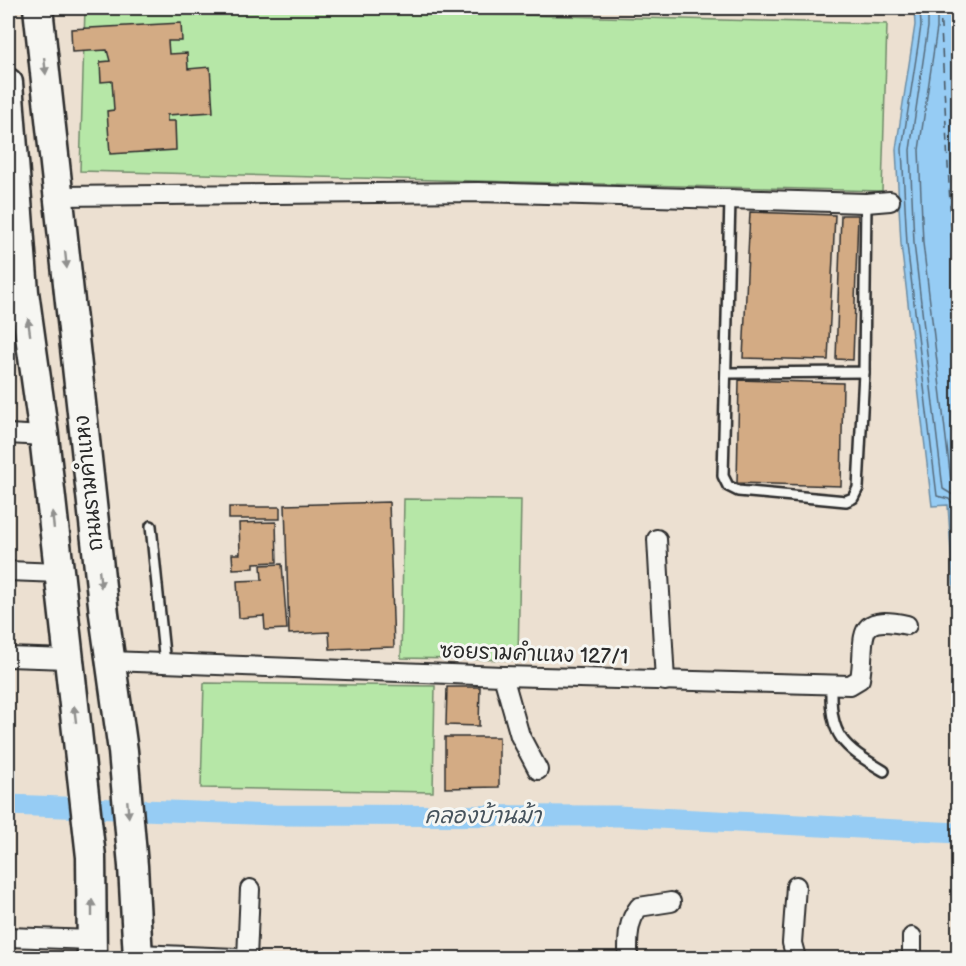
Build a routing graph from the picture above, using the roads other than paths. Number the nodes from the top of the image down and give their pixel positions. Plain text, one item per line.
1 (38, 8) edge
2 (8, 83) edge
3 (12, 187) edge
4 (59, 196) junction
5 (730, 199) junction
6 (890, 201) dead end
7 (866, 203) junction
8 (69, 289) junction
9 (24, 292) junction
10 (864, 372) junction
11 (727, 373) junction
12 (8, 434) edge
13 (45, 436) junction
14 (151, 526) dead end
15 (657, 538) dead end
16 (8, 571) edge
17 (59, 573) junction
18 (907, 625) dead end
19 (8, 657) edge
20 (68, 659) junction
21 (110, 661) junction
22 (165, 664) junction
23 (504, 676) junction
24 (665, 681) junction
25 (831, 686) junction
26 (538, 770) dead end
27 (884, 771) dead end
28 (796, 886) dead end
29 (250, 889) dead end
30 (671, 902) dead end
31 (8, 937) edge
32 (912, 937) dead end
33 (92, 949) edge
34 (137, 956) edge
35 (236, 958) edge
36 (247, 958) edge
37 (628, 958) edge
38 (796, 958) edge
39 (912, 958) edge

1 -> 4 main road, ถนนรามคำแหง
2 - 3 main road, ถนนรามคำแหง
3 - 9 main road, ถนนรามคำแหง
4 - 5 street
4 -> 8 main road, ถนนรามคำแหง
5 - 7 street
5 - 11 lane
6 - 7 street
7 - 10 lane
8 - 9 main road
8 -> 21 main road, ถนนรามคำแหง
13 -> 9 main road, ถนนรามคำแหง
10 - 11 lane
10 - 11 lane
12 - 13 street
17 -> 13 main road, ถนนรามคำแหง
14 - 22 lane
15 - 24 street
16 - 17 street
17 - 20 main road, ถนนรามคำแหง
18 - 25 street, ซอยรามคำแหง 127/1
19 - 20 street
33 -> 20 main road, ถนนรามคำแหง
21 - 22 street, ซอยรามคำแหง 127/1
21 -> 34 main road, ถนนรามคำแหง
22 - 23 street, ซอยรามคำแหง 127/1
23 - 24 street, ซอยรามคำแหง 127/1
23 - 26 street
24 - 25 street, ซอยรามคำแหง 127/1
25 - 27 lane
28 - 38 street
29 - 36 street
30 - 37 street
31 - 33 street
32 - 39 street
34 - 35 street

